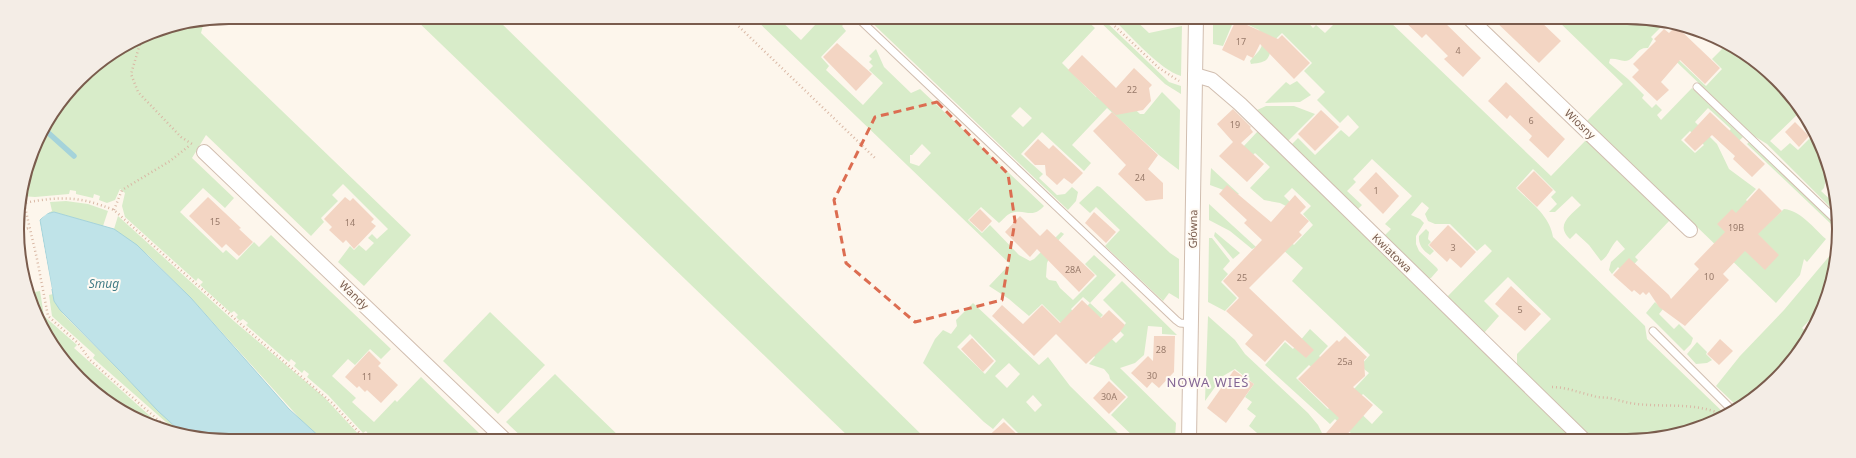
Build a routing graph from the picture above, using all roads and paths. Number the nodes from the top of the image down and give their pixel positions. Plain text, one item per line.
1 (736, 24) edge
2 (864, 24) edge
3 (1113, 24) edge
4 (1196, 24) edge
5 (1475, 24) edge
6 (139, 45) edge
7 (1195, 79) junction
8 (1697, 87) dead end
9 (192, 144) junction
10 (204, 152) joint
11 (875, 158) dead end
12 (26, 202) edge
13 (25, 208) edge
14 (114, 210) junction
15 (1832, 216) edge
16 (29, 228) junction
17 (24, 229) edge
18 (1690, 230) dead end
19 (1191, 324) junction
20 (1653, 331) dead end
21 (1539, 396) junction
22 (1730, 407) edge
23 (1719, 413) dead end
24 (160, 422) edge
25 (360, 434) edge
26 (499, 434) edge
27 (1189, 434) edge
28 (1578, 434) edge

1 - 11 path
2 - 19 lane
3 - 7 path
4 - 7 street, Główna
5 - 18 street, Wiosny
6 - 9 path
7 - 19 street, Główna
7 - 21 street, Kwiatowa
8 - 15 lane
9 - 10 path
9 - 14 path
10 - 26 street, Wandy
12 - 14 path
13 - 16 path
14 - 25 path
16 - 17 path
16 - 24 path
19 - 27 street, Główna
20 - 22 lane
21 - 23 path
21 - 28 street, Kwiatowa

